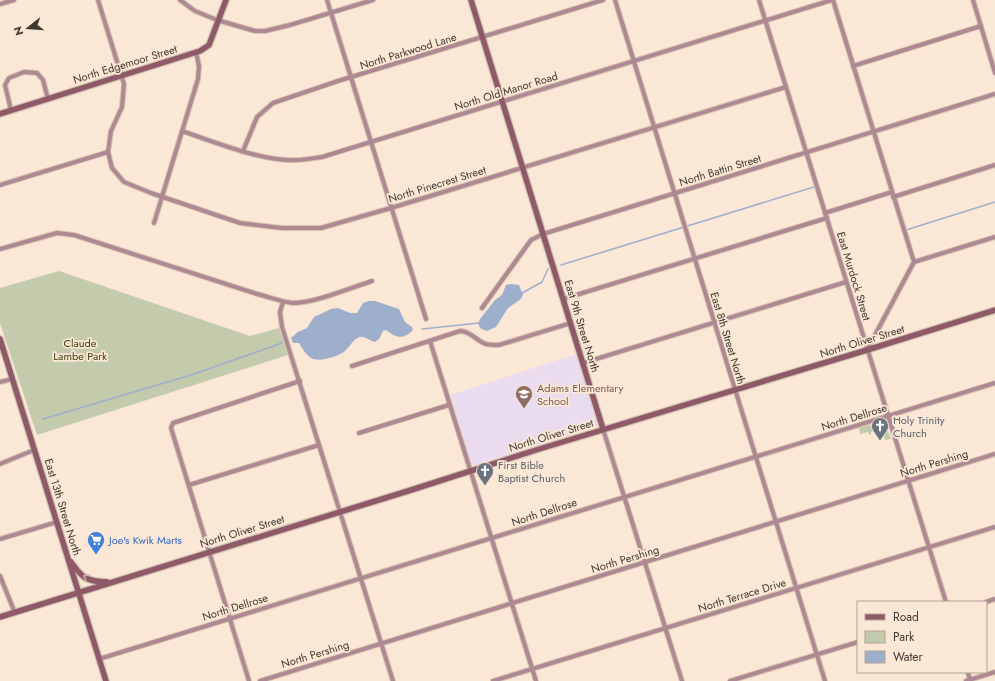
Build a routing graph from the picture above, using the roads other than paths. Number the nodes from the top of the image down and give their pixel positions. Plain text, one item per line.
1 (14, 0) edge
2 (98, 0) edge
3 (180, 0) edge
4 (226, 0) edge
5 (327, 0) edge
6 (373, 0) edge
7 (471, 0) edge
8 (603, 0) edge
9 (615, 0) edge
10 (759, 0) edge
11 (833, 0) edge
12 (973, 0) edge
13 (0, 4) edge
14 (331, 13) junction
15 (217, 20) junction
16 (766, 20) junction
17 (981, 26) junction
18 (483, 38) junction
19 (196, 52) junction
20 (634, 62) junction
21 (853, 66) junction
22 (995, 73) edge
23 (121, 76) junction
24 (351, 77) junction
25 (786, 87) junction
26 (995, 94) edge
27 (48, 98) junction
28 (503, 102) junction
29 (11, 110) junction
30 (0, 114) edge
31 (654, 127) junction
32 (182, 131) junction
33 (873, 132) junction
34 (371, 142) junction
35 (243, 151) junction
36 (108, 152) junction
37 (806, 152) junction
38 (995, 165) edge
39 (523, 167) junction
40 (0, 185) edge
41 (674, 193) junction
42 (893, 194) junction
43 (162, 197) junction
44 (392, 208) junction
45 (825, 213) junction
46 (827, 218) junction
47 (154, 223) dead end
48 (543, 234) junction
49 (995, 237) edge
50 (0, 249) edge
51 (695, 259) junction
52 (914, 262) junction
53 (372, 281) dead end
54 (846, 282) junction
55 (563, 299) junction
56 (283, 302) junction
57 (482, 308) dead end
58 (995, 310) edge
59 (426, 319) dead end
60 (571, 323) junction
61 (714, 323) junction
62 (0, 339) edge
63 (430, 341) junction
64 (867, 350) junction
65 (583, 363) junction
66 (352, 366) dead end
67 (12, 379) junction
68 (300, 381) junction
69 (0, 382) edge
70 (995, 383) edge
71 (735, 390) junction
72 (450, 405) junction
73 (888, 416) junction
74 (604, 429) junction
75 (359, 433) dead end
76 (320, 445) junction
77 (34, 450) junction
78 (995, 454) edge
79 (756, 456) junction
80 (0, 464) edge
81 (470, 471) junction
82 (908, 481) junction
83 (189, 485) junction
84 (624, 496) junction
85 (340, 512) junction
86 (57, 522) junction
87 (776, 522) junction
88 (995, 527) edge
89 (491, 538) junction
90 (0, 539) edge
91 (929, 547) junction
92 (209, 552) junction
93 (68, 558) junction
94 (645, 562) junction
95 (0, 576) edge
96 (361, 577) junction
97 (111, 583) junction
98 (796, 588) junction
99 (79, 593) junction
100 (946, 601) edge
101 (512, 603) junction
102 (15, 613) junction
103 (0, 617) edge
104 (230, 618) junction
105 (665, 628) junction
106 (857, 642) edge
107 (382, 643) junction
108 (817, 654) junction
109 (99, 659) junction
110 (532, 669) junction
111 (995, 672) edge
112 (106, 681) edge
113 (249, 681) edge
114 (260, 681) edge
115 (393, 681) edge
116 (493, 681) edge
117 (536, 681) edge
118 (682, 681) edge
119 (730, 681) edge
120 (825, 681) edge
121 (969, 681) edge

1 - 13 street
2 - 23 street
3 - 15 street
4 - 15 main road, North Edgemoor Street
5 - 14 street
6 - 14 street
7 - 18 main road, East 9th Street North
8 - 18 street, North Parkwood Lane
9 - 20 street, East 8th Street North
10 - 16 street, East Murdock Street
11 - 16 street, North Old Manor Road
11 - 21 street
12 - 17 street
14 - 15 street
14 - 24 street
15 - 19 main road, North Edgemoor Street
16 - 20 street, North Old Manor Road
16 - 25 street, East Murdock Street
17 - 21 street
17 - 22 street
18 - 24 street, North Parkwood Lane
18 - 28 main road, East 9th Street North
19 - 23 main road, North Edgemoor Street
19 - 32 street
20 - 28 street, North Old Manor Road
20 - 31 street, East 8th Street North
21 - 33 street
23 - 27 main road, North Edgemoor Street
23 - 36 street
24 - 34 street
24 - 35 street, North Parkwood Lane
25 - 31 street, North Pinecrest Street
25 - 37 street, East Murdock Street
26 - 33 street, North Battin Street
27 - 29 main road, North Edgemoor Street
27 - 29 street
28 - 34 street, North Old Manor Road
28 - 39 main road, East 9th Street North
29 - 30 main road, North Edgemoor Street
31 - 39 street, North Pinecrest Street
31 - 41 street, East 8th Street North
32 - 35 street, North Old Manor Road
32 - 43 street
33 - 37 street, North Battin Street
33 - 42 street
34 - 35 street, North Old Manor Road
34 - 44 street
36 - 40 street
36 - 43 street, North Pinecrest Street
37 - 41 street, North Battin Street
37 - 45 street, East Murdock Street
38 - 42 street
39 - 44 street, North Pinecrest Street
39 - 48 main road, East 9th Street North
41 - 48 street, North Battin Street
41 - 51 street, East 8th Street North
42 - 45 street
42 - 52 street
43 - 44 street, North Pinecrest Street
43 - 47 street
44 - 59 street
45 - 46 street, East Murdock Street
46 - 51 street
46 - 54 street, East Murdock Street
48 - 55 main road, East 9th Street North
48 - 57 street, North Battin Street
49 - 52 street
50 - 56 street
51 - 55 street
51 - 61 street, East 8th Street North
52 - 64 street
53 - 56 street
54 - 61 street
54 - 64 street, East Murdock Street
55 - 60 main road, East 9th Street North
56 - 68 street
58 - 64 main road, North Oliver Street
60 - 63 street
60 - 65 main road, East 9th Street North
61 - 65 street
61 - 71 street, East 8th Street North
62 - 67 main road, East 13th Street North
63 - 66 street
63 - 72 street
64 - 71 main road, North Oliver Street
64 - 73 street, East Murdock Street
65 - 74 main road, East 9th Street North
67 - 69 street
67 - 77 main road, East 13th Street North
68 - 76 street
68 - 83 street
70 - 73 street, North Dellrose
71 - 74 main road, North Oliver Street
71 - 79 street, East 8th Street North
72 - 75 street
72 - 81 street
73 - 79 street, North Dellrose
73 - 82 street, East Murdock Street
74 - 81 main road, North Oliver Street
74 - 84 street, East 9th Street North
76 - 83 street
76 - 85 street
77 - 80 street
77 - 86 main road, East 13th Street North
78 - 82 street, North Pershing
79 - 84 street, North Dellrose
79 - 87 street, East 8th Street North
81 - 85 main road, North Oliver Street
81 - 89 street
82 - 87 street, North Pershing
82 - 91 street, East Murdock Street
83 - 92 street
84 - 89 street, North Dellrose
84 - 94 street, East 9th Street North
85 - 92 main road, North Oliver Street
85 - 96 street
86 - 90 street
86 - 93 main road, East 13th Street North
87 - 94 street, North Pershing
87 - 98 street, East 8th Street North
88 - 91 street, North Terrace Drive
89 - 96 street, North Dellrose
89 - 101 street
91 - 98 street, North Terrace Drive
91 - 100 street, East Murdock Street
92 - 97 main road, North Oliver Street
92 - 104 street
97 -> 93 main road
93 - 99 main road, East 13th Street North
94 - 101 street, North Pershing
94 - 105 street, East 9th Street North
95 - 102 street
96 - 104 street, North Dellrose
96 - 107 street
97 - 99 main road, North Oliver Street
98 - 105 street, North Terrace Drive
98 - 108 street, East 8th Street North
99 - 102 main road, North Oliver Street
99 - 109 main road, East 13th Street North
101 - 107 street, North Pershing
101 - 110 street
102 - 103 main road, North Oliver Street
104 - 109 street, North Dellrose
104 - 113 street
105 - 110 street, North Terrace Drive
105 - 118 street, East 9th Street North
106 - 108 street
107 - 114 street, North Pershing
107 - 115 street
108 - 119 street
108 - 120 street, East 8th Street North
109 - 112 main road, East 13th Street North
110 - 116 street, North Terrace Drive
110 - 117 street
111 - 121 street

